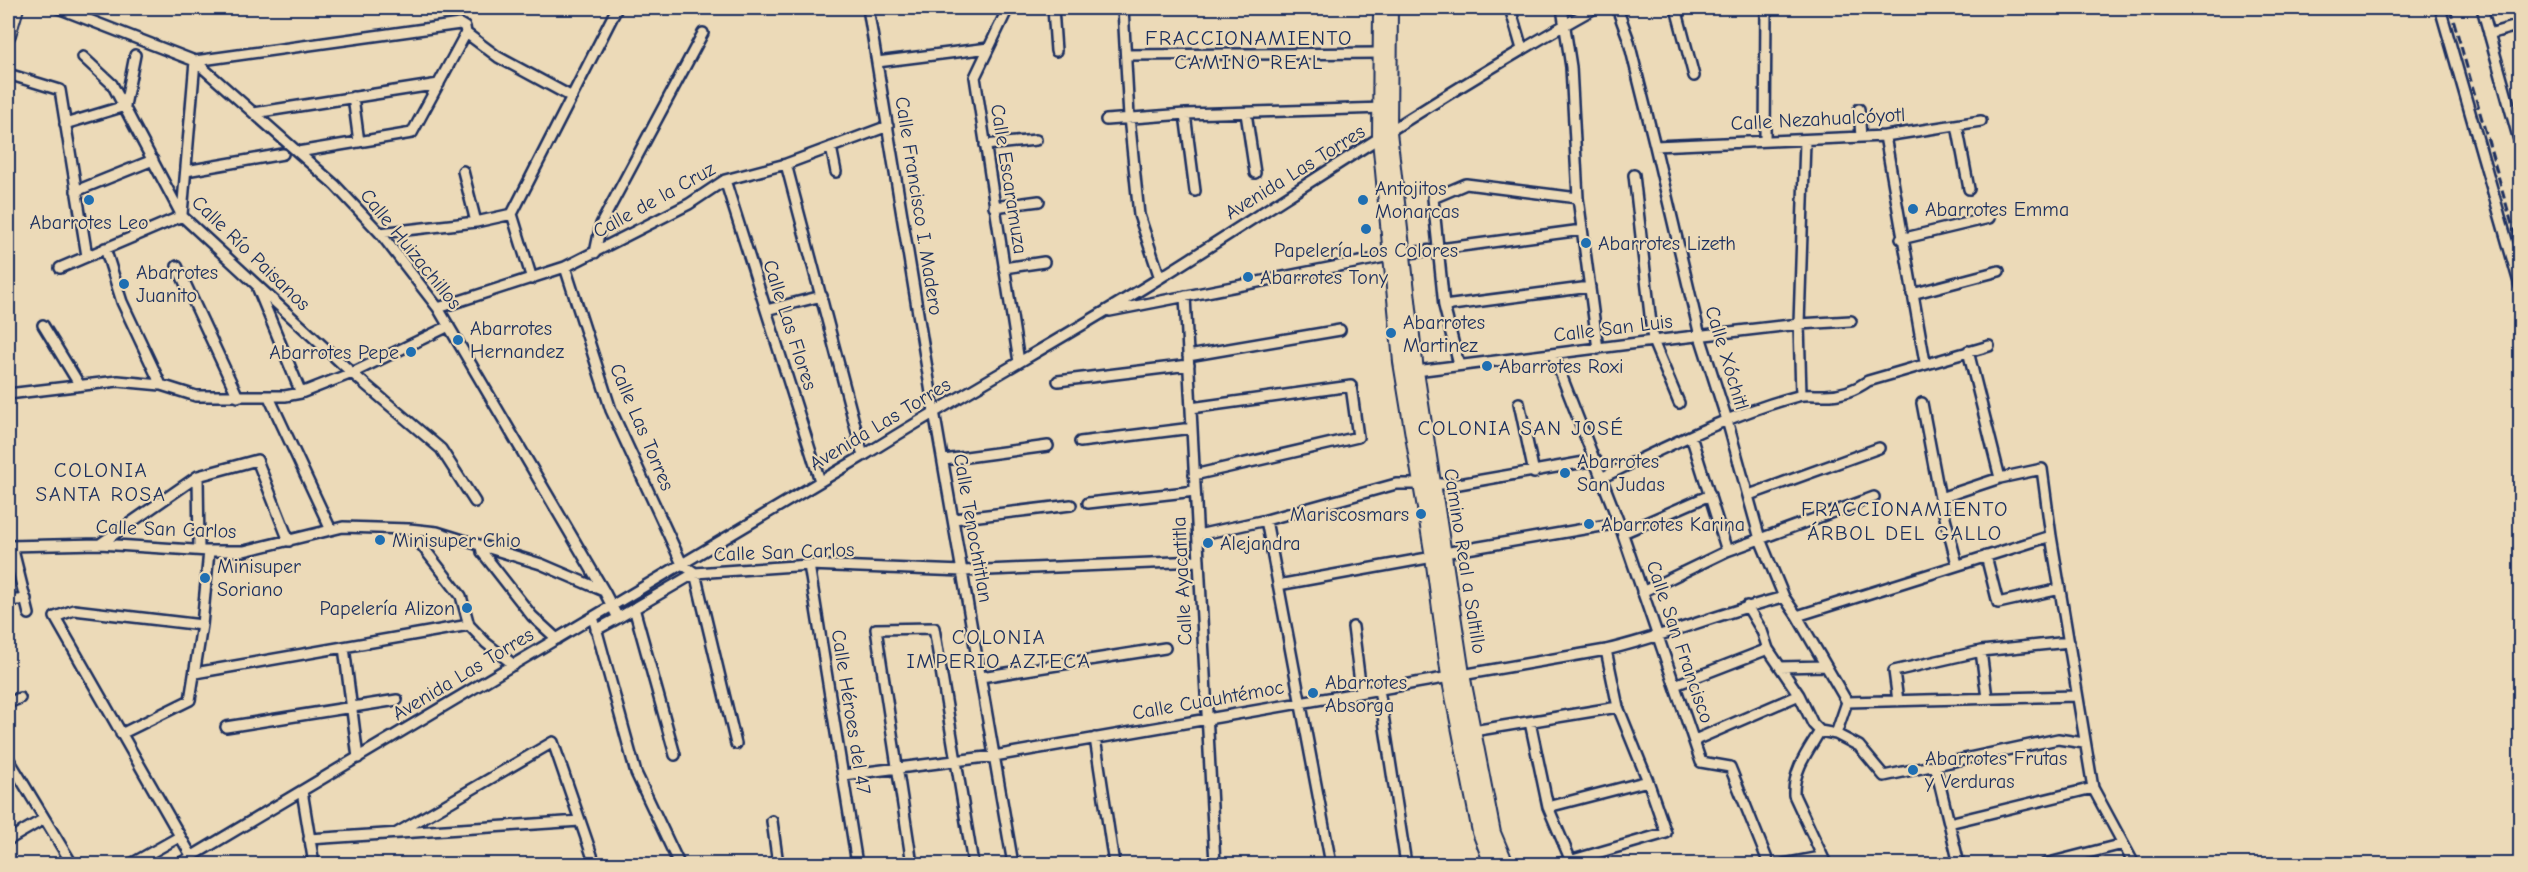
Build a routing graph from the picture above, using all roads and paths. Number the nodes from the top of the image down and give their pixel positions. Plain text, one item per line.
1 (16, 8) edge
2 (58, 8) edge
3 (617, 8) edge
4 (868, 8) edge
5 (1008, 8) edge
6 (1053, 8) edge
7 (1123, 8) edge
8 (1381, 8) edge
9 (1390, 8) edge
10 (1510, 8) edge
11 (1562, 8) edge
12 (1594, 8) edge
13 (1617, 8) edge
14 (1676, 8) edge
15 (1766, 8) edge
16 (2440, 8) edge
17 (2482, 8) edge
18 (1565, 24) junction
19 (2520, 25) edge
20 (466, 33) junction
21 (703, 33) dead end
22 (8, 34) edge
23 (2489, 34) junction
24 (989, 48) junction
25 (1522, 49) junction
26 (1056, 51) dead end
27 (1380, 53) junction
28 (135, 55) dead end
29 (1126, 55) junction
30 (83, 57) dead end
31 (195, 61) junction
32 (877, 62) junction
33 (8, 74) edge
34 (1694, 76) dead end
35 (439, 84) junction
36 (354, 97) junction
37 (572, 97) junction
38 (125, 106) junction
39 (1384, 108) junction
40 (1859, 109) dead end
41 (254, 113) junction
42 (1246, 113) junction
43 (1185, 114) junction
44 (1129, 117) junction
45 (1106, 120) dead end
46 (1981, 121) dead end
47 (65, 124) junction
48 (1957, 125) junction
49 (888, 126) junction
50 (1384, 136) junction
51 (1885, 136) junction
52 (1861, 137) junction
53 (1036, 140) dead end
54 (1765, 141) junction
55 (1805, 141) junction
56 (359, 142) junction
57 (2520, 144) edge
58 (985, 145) junction
59 (1655, 146) junction
60 (831, 147) junction
61 (298, 152) junction
62 (283, 154) dead end
63 (153, 160) junction
64 (786, 164) junction
65 (186, 171) junction
66 (463, 171) dead end
67 (836, 172) dead end
68 (1255, 173) dead end
69 (1634, 175) dead end
70 (725, 180) junction
71 (1969, 189) dead end
72 (76, 191) junction
73 (1195, 191) dead end
74 (1578, 198) junction
75 (1040, 201) dead end
76 (994, 207) junction
77 (512, 214) junction
78 (182, 216) junction
79 (1989, 218) dead end
80 (476, 222) junction
81 (1582, 230) junction
82 (380, 234) junction
83 (1901, 239) junction
84 (105, 248) junction
85 (1438, 249) junction
86 (595, 253) junction
87 (1396, 255) junction
88 (87, 256) junction
89 (1044, 262) dead end
90 (177, 266) dead end
91 (566, 267) junction
92 (60, 268) dead end
93 (1004, 268) junction
94 (1999, 271) dead end
95 (1160, 278) junction
96 (532, 279) junction
97 (257, 286) junction
98 (2520, 286) edge
99 (1590, 287) junction
100 (1912, 294) junction
101 (822, 296) junction
102 (1185, 296) junction
103 (1444, 306) junction
104 (438, 308) junction
105 (766, 310) junction
106 (1103, 312) junction
107 (1851, 321) dead end
108 (1799, 324) junction
109 (44, 325) dead end
110 (449, 326) junction
111 (1340, 330) dead end
112 (1700, 336) junction
113 (1653, 340) junction
114 (1989, 346) dead end
115 (1598, 349) junction
116 (1968, 351) junction
117 (1553, 354) junction
118 (1188, 360) junction
119 (1019, 362) junction
120 (1925, 362) junction
121 (1459, 364) junction
122 (1416, 371) junction
123 (352, 373) junction
124 (1059, 381) dead end
125 (79, 384) junction
126 (161, 385) junction
127 (301, 393) junction
128 (8, 394) edge
129 (1801, 395) junction
130 (238, 397) junction
131 (269, 397) junction
132 (1519, 403) dead end
133 (1678, 403) dead end
134 (1922, 403) dead end
135 (1191, 408) junction
136 (934, 411) junction
137 (1727, 420) junction
138 (1192, 428) junction
139 (1691, 436) junction
140 (1080, 442) dead end
141 (1048, 446) dead end
142 (1880, 448) dead end
143 (863, 456) junction
144 (944, 460) junction
145 (1596, 460) junction
146 (1534, 472) junction
147 (1194, 474) junction
148 (198, 476) junction
149 (1603, 477) junction
150 (2000, 478) junction
151 (820, 481) junction
152 (1427, 483) junction
153 (1195, 491) junction
154 (1710, 495) junction
155 (1749, 495) junction
156 (1874, 497) dead end
157 (1940, 498) junction
158 (475, 502) dead end
159 (1088, 503) dead end
160 (1071, 505) dead end
161 (954, 519) junction
162 (1266, 520) junction
163 (1619, 523) junction
164 (409, 529) junction
165 (331, 530) junction
166 (1623, 533) junction
167 (1197, 535) junction
168 (2051, 536) junction
169 (1760, 539) junction
170 (289, 540) junction
171 (100, 544) junction
172 (10, 546) edge
173 (481, 546) junction
174 (204, 551) junction
175 (1727, 551) junction
176 (1438, 555) junction
177 (1986, 556) junction
178 (1199, 561) junction
179 (682, 564) junction
180 (1957, 564) junction
181 (809, 565) junction
182 (963, 571) junction
183 (694, 573) junction
184 (1278, 585) junction
185 (2060, 589) junction
186 (604, 591) junction
187 (1642, 592) junction
188 (1784, 597) junction
189 (26, 599) junction
190 (8, 601) edge
191 (612, 606) junction
192 (1747, 606) junction
193 (634, 608) junction
194 (29, 614) dead end
195 (1797, 616) junction
196 (593, 617) junction
197 (618, 618) junction
198 (469, 625) junction
199 (202, 626) junction
200 (1353, 627) dead end
201 (596, 630) junction
202 (1657, 638) junction
203 (557, 639) junction
204 (2068, 642) junction
205 (344, 647) junction
206 (1166, 648) dead end
207 (1768, 649) junction
208 (1606, 650) junction
209 (1982, 651) junction
210 (514, 665) junction
211 (1826, 666) junction
212 (1780, 667) junction
213 (195, 673) junction
214 (1456, 675) junction
215 (981, 677) junction
216 (1675, 685) junction
217 (1379, 688) junction
218 (1361, 691) junction
219 (1799, 695) junction
220 (2077, 696) junction
221 (20, 698) dead end
222 (1987, 698) junction
223 (397, 700) dead end
224 (1898, 701) junction
225 (1300, 702) junction
226 (1847, 702) junction
227 (8, 704) edge
228 (352, 706) junction
229 (1618, 707) junction
230 (1207, 718) junction
231 (1530, 723) junction
232 (226, 727) dead end
233 (1473, 731) junction
234 (1820, 731) junction
235 (121, 734) junction
236 (1836, 734) junction
237 (1095, 738) junction
238 (1695, 740) junction
239 (2085, 742) junction
240 (736, 744) dead end
241 (675, 754) dead end
242 (994, 756) junction
243 (8, 758) edge
244 (358, 758) junction
245 (957, 761) junction
246 (1935, 765) junction
247 (896, 769) junction
248 (843, 775) junction
249 (1648, 781) junction
250 (2093, 788) junction
251 (302, 791) junction
252 (1548, 807) junction
253 (44, 819) junction
254 (580, 821) junction
255 (772, 821) dead end
256 (1949, 823) junction
257 (397, 833) junction
258 (179, 837) junction
259 (309, 839) junction
260 (8, 840) edge
261 (2123, 844) junction
262 (192, 857) junction
263 (1570, 861) junction
264 (1823, 861) edge
265 (72, 864) edge
266 (131, 864) edge
267 (179, 864) edge
268 (314, 864) edge
269 (595, 864) edge
270 (678, 864) edge
271 (778, 864) edge
272 (857, 864) edge
273 (912, 864) edge
274 (973, 864) edge
275 (1013, 864) edge
276 (1113, 864) edge
277 (1215, 864) edge
278 (1331, 864) edge
279 (1406, 864) edge
280 (1492, 864) edge
281 (1506, 864) edge
282 (1559, 864) edge
283 (1769, 864) edge
284 (1784, 864) edge
285 (1959, 864) edge
286 (2045, 864) edge
287 (2134, 864) edge

1 - 22 street
2 - 31 street
3 - 37 street
4 - 32 street, Calle Francisco I. Madero
5 - 24 street, Calle Escaramuza
6 - 26 street
7 - 29 street
8 - 27 street, Camino Real a Saltillo
9 - 39 street, Camino Real a Saltillo
10 - 25 street
11 - 18 street
12 - 18 street, Avenida Las Torres
13 - 59 street, Calle Xóchitl
14 - 34 street
15 - 54 street
16 - 98 street
17 - 23 street
18 - 25 street, Avenida Las Torres
18 - 74 street
19 - 23 street
20 - 31 street
20 - 35 street
20 - 37 street
21 - 86 street
23 - 57 street
24 - 32 street
24 - 58 street, Calle Escaramuza
25 - 50 street, Avenida Las Torres
27 - 29 street
27 - 39 street, Camino Real a Saltillo
28 - 38 street
29 - 44 street
30 - 38 street, Calle Río Paisanos
31 - 41 street, Calle Huizachillos
31 - 65 street
32 - 49 street, Calle Francisco I. Madero
33 - 47 street
35 - 36 street
35 - 56 street
36 - 41 street
36 - 56 street
37 - 77 street
38 - 47 street
38 - 63 street, Calle Río Paisanos
39 - 42 street
39 - 50 street, Camino Real a Saltillo
40 - 52 street
41 - 61 street, Calle Huizachillos
42 - 43 street
42 - 68 street
43 - 44 street
43 - 73 street
44 - 45 street
44 - 95 street
46 - 48 street, Calle Nezahualcóyotl
47 - 72 street
48 - 51 street, Calle Nezahualcóyotl
48 - 71 street
49 - 60 street, Calle de la Cruz
49 - 136 street, Calle Francisco I. Madero
50 - 87 street, Camino Real a Saltillo
50 - 95 street, Avenida Las Torres
51 - 52 street, Calle Nezahualcóyotl
51 - 83 street
52 - 55 street, Calle Nezahualcóyotl
53 - 58 street
54 - 55 street, Calle Nezahualcóyotl
54 - 59 street, Calle Nezahualcóyotl
55 - 108 street
56 - 61 street
58 - 76 street, Calle Escaramuza
59 - 112 street, Calle Xóchitl
60 - 64 street, Calle de la Cruz
60 - 67 street
61 - 82 street, Calle Huizachillos
62 - 65 street
63 - 72 street
63 - 78 street, Calle Río Paisanos
64 - 70 street, Calle de la Cruz
64 - 101 street
65 - 78 street
66 - 80 street
69 - 113 street
70 - 86 street, Calle de la Cruz
70 - 105 street, Calle Las Flores
72 - 88 street
74 - 81 street
74 - 85 street
75 - 76 street
76 - 93 street, Calle Escaramuza
77 - 80 street
77 - 96 street
78 - 84 street
78 - 97 street, Calle Río Paisanos
79 - 83 street
80 - 82 street
81 - 85 street
81 - 99 street
82 - 104 street, Calle Huizachillos
83 - 100 street
84 - 88 street
84 - 126 street
85 - 87 street
85 - 103 street
86 - 91 street, Calle de la Cruz
87 - 102 street
87 - 122 street, Camino Real a Saltillo
87 - 152 street, Camino Real a Saltillo
88 - 92 street
89 - 93 street
90 - 130 street
91 - 96 street, Calle de la Cruz
91 - 179 street, Calle Las Torres
93 - 119 street, Calle Escaramuza
94 - 100 street
95 - 106 street, Avenida Las Torres
96 - 104 street, Calle de la Cruz
97 - 123 street, Calle Río Paisanos
97 - 127 street
99 - 103 street
99 - 115 street
100 - 120 street
101 - 105 street
101 - 143 street
102 - 106 street
102 - 118 street, Calle Ayacatitla
103 - 121 street
104 - 110 street, Calle Huizachillos
105 - 151 street, Calle Las Flores
106 - 119 street, Avenida Las Torres
107 - 108 street, Calle San Luis
108 - 112 street, Calle San Luis
108 - 129 street
109 - 125 street
110 - 123 street
110 - 186 street, Calle Huizachillos
111 - 118 street
112 - 113 street, Calle San Luis
112 - 137 street, Calle Xóchitl
113 - 115 street, Calle San Luis
113 - 133 street
114 - 116 street
115 - 117 street, Calle San Luis
116 - 120 street
116 - 150 street
117 - 121 street, Calle San Luis
117 - 145 street, Calle San Francisco
118 - 124 street
118 - 135 street, Calle Ayacatitla
119 - 136 street, Avenida Las Torres
120 - 129 street
121 - 122 street, Calle San Luis
122 - 152 street, Camino Real a Saltillo
123 - 127 street
123 - 158 street, Calle Río Paisanos
125 - 126 street
125 - 128 street
126 - 130 street
127 - 131 street
129 - 137 street
130 - 131 street
131 - 165 street
132 - 146 street
134 - 157 street
135 - 138 street, Calle Ayacatitla
135 - 147 street
136 - 143 street, Avenida Las Torres
136 - 144 street, Calle Tenochtitlan
137 - 139 street
137 - 155 street, Calle Xóchitl
138 - 140 street
138 - 147 street, Calle Ayacatitla
139 - 149 street
139 - 154 street
141 - 144 street
142 - 155 street
143 - 151 street, Avenida Las Torres
144 - 161 street, Calle Tenochtitlan
145 - 146 street
145 - 149 street, Calle San Francisco
146 - 152 street
147 - 153 street, Calle Ayacatitla
148 - 170 street
148 - 171 street
148 - 174 street
149 - 163 street, Calle San Francisco
150 - 157 street
150 - 168 street
151 - 179 street, Avenida Las Torres
152 - 162 street
152 - 176 street, Camino Real a Saltillo
153 - 159 street
153 - 167 street, Calle Ayacatitla
154 - 166 street
154 - 175 street
155 - 169 street, Calle Xóchitl
156 - 169 street
157 - 180 street
160 - 161 street
161 - 182 street, Calle Tenochtitlan
162 - 167 street
162 - 184 street
163 - 166 street, Calle San Francisco
163 - 176 street
164 - 165 street, Calle San Carlos
164 - 173 street, Calle San Carlos
164 - 198 street
165 - 170 street, Calle San Carlos
166 - 187 street, Calle San Francisco
167 - 178 street, Calle Ayacatitla
168 - 177 street
168 - 185 street
169 - 175 street
169 - 188 street, Calle Xóchitl
170 - 174 street, Calle San Carlos
171 - 172 street, Calle San Carlos
171 - 174 street, Calle San Carlos
172 - 189 street
173 - 186 street, Calle San Carlos
173 - 203 street
174 - 199 street
175 - 187 street
176 - 184 street
176 - 214 street, Camino Real a Saltillo
177 - 180 street
177 - 185 street
178 - 182 street, Calle San Carlos
178 - 230 street, Calle Ayacatitla
179 - 183 street
179 - 191 street, Avenida Las Torres
180 - 195 street
181 - 182 street, Calle San Carlos
181 - 183 street, Calle San Carlos
181 - 248 street, Calle Héroes del 47
182 - 215 street, Calle Tenochtitlan
183 - 193 street, Calle San Carlos
183 - 240 street
184 - 225 street
185 - 204 street
186 - 191 street
187 - 202 street, Calle San Francisco
188 - 192 street, Calle Cuauhtémoc
188 - 195 street, Calle Xóchitl
189 - 190 street
189 - 194 street
191 - 196 street, Avenida Las Torres
191 - 197 street
192 - 202 street, Calle Cuauhtémoc
192 - 207 street
193 - 197 street, Calle San Carlos
193 - 241 street
195 - 211 street, Calle Xóchitl
196 - 201 street
196 - 203 street, Avenida Las Torres
197 - 201 street, Calle San Carlos
198 - 205 street
198 - 210 street
199 - 213 street
199 - 235 street
200 - 218 street
201 - 270 street
202 - 208 street, Calle Cuauhtémoc
202 - 216 street, Calle San Francisco
203 - 210 street, Avenida Las Torres
204 - 209 street
204 - 220 street
205 - 213 street
205 - 228 street
206 - 215 street
207 - 212 street
207 - 216 street
208 - 214 street, Calle Cuauhtémoc
208 - 229 street
209 - 222 street
209 - 224 street
210 - 244 street, Avenida Las Torres
211 - 212 street
211 - 226 street, Calle Xóchitl
212 - 219 street
213 - 235 street
214 - 217 street, Calle Cuauhtémoc
214 - 233 street, Camino Real a Saltillo
214 - 280 street, Camino Real a Saltillo
215 - 242 street, Calle Tenochtitlan
216 - 238 street, Calle San Francisco
217 - 218 street, Calle Cuauhtémoc
217 - 279 street
218 - 225 street, Calle Cuauhtémoc
219 - 234 street
219 - 238 street
220 - 222 street
220 - 239 street
221 - 227 street
222 - 224 street
223 - 228 street
224 - 226 street
225 - 230 street, Calle Cuauhtémoc
225 - 278 street
226 - 236 street
228 - 232 street
228 - 244 street
229 - 231 street
229 - 249 street
230 - 237 street, Calle Cuauhtémoc
230 - 277 street, Calle Ayacatitla
231 - 233 street
231 - 252 street
233 - 281 street, Camino Real a Saltillo
234 - 236 street
234 - 264 street
235 - 258 street
236 - 246 street
237 - 242 street, Calle Cuauhtémoc
237 - 276 street
238 - 283 street, Calle San Francisco
239 - 246 street
239 - 250 street
242 - 245 street, Calle Cuauhtémoc
242 - 275 street, Calle Tenochtitlan
243 - 253 street
244 - 251 street, Avenida Las Torres
245 - 247 street, Calle Cuauhtémoc
245 - 247 street
245 - 274 street
246 - 256 street
247 - 248 street, Calle Cuauhtémoc
247 - 273 street
248 - 272 street, Calle Héroes del 47
249 - 252 street
249 - 263 street
250 - 256 street
250 - 261 street
251 - 259 street
251 - 262 street, Avenida Las Torres
252 - 263 street
253 - 260 street
253 - 265 street
254 - 257 street
254 - 257 street
254 - 269 street
255 - 271 street
256 - 285 street
257 - 259 street
258 - 262 street
258 - 266 street
259 - 268 street
261 - 286 street
261 - 287 street
262 - 267 street, Avenida Las Torres
263 - 282 street
264 - 284 street

